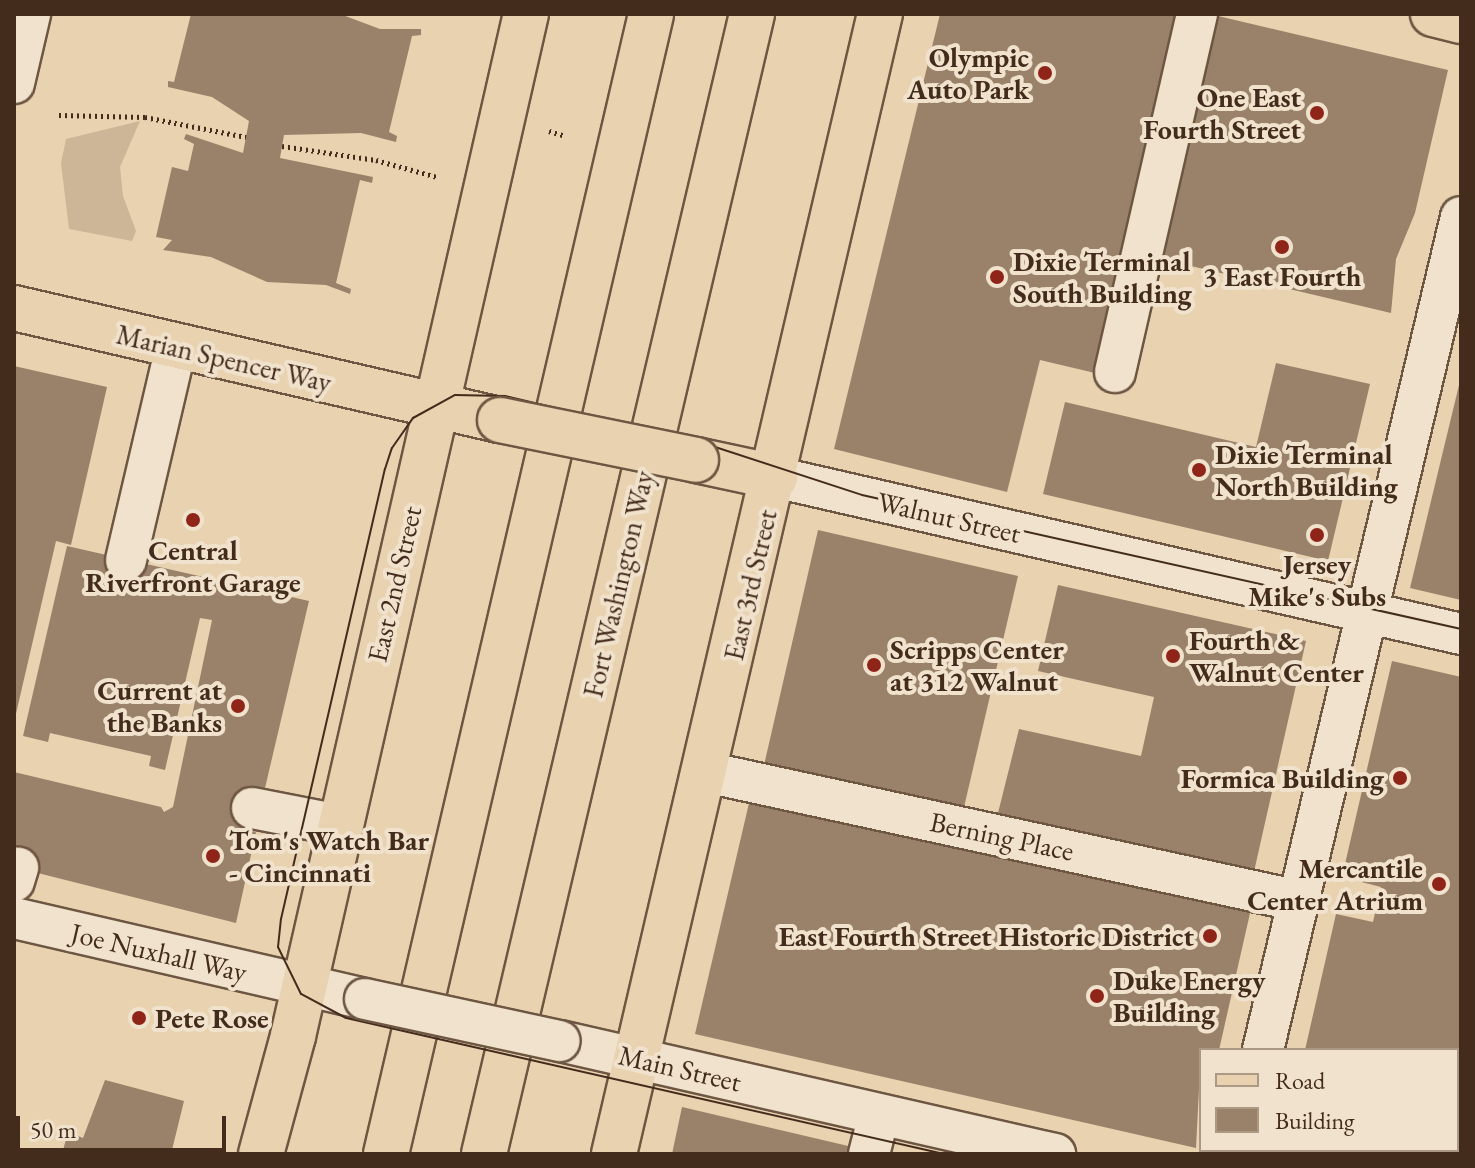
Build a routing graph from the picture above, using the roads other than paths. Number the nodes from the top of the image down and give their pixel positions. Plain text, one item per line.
1 (30, 14) edge
2 (526, 14) edge
3 (651, 14) edge
4 (752, 14) edge
5 (880, 14) edge
6 (1197, 14) edge
7 (1433, 14) edge
8 (1461, 21) edge
9 (14, 83) edge
10 (1461, 217) edge
11 (14, 308) edge
12 (1447, 343) edge
13 (176, 347) junction
14 (1115, 372) dead end
15 (435, 407) junction
16 (775, 477) junction
17 (126, 560) dead end
18 (1367, 613) junction
19 (1461, 634) edge
20 (706, 772) junction
21 (252, 808) dead end
22 (339, 825) junction
23 (1299, 901) junction
24 (14, 918) edge
25 (304, 985) junction
26 (1263, 1048) edge
27 (637, 1058) junction
28 (879, 1115) junction
29 (261, 1154) edge
30 (386, 1154) edge
31 (484, 1154) edge
32 (614, 1154) edge
33 (869, 1154) edge
34 (1055, 1154) edge

1 - 9 street
2 - 15 main road, East 2nd Street
3 - 30 main road
4 - 31 main road, Fort Washington Way
5 - 16 main road, East 3rd Street
6 - 14 street
7 - 8 main road
10 - 12 street
11 - 13 main road, Marian Spencer Way
12 - 18 street
13 - 15 main road, Marian Spencer Way
13 - 17 street
15 - 16 main road, Walnut Street, bridge
15 - 22 main road, East 2nd Street
16 - 18 street, Walnut Street
16 - 20 main road, East 3rd Street
18 - 19 street, Walnut Street
18 - 23 street
20 - 23 street, Berning Place
20 - 27 main road, East 3rd Street
21 - 22 street
22 - 25 main road, East 2nd Street
23 - 26 street
24 - 25 street, Joe Nuxhall Way
25 - 27 street, Main Street, bridge
25 - 29 main road, East 2nd Street
27 - 28 street, Main Street
27 - 32 main road, East 3rd Street
28 - 33 street
28 - 34 street, Main Street

